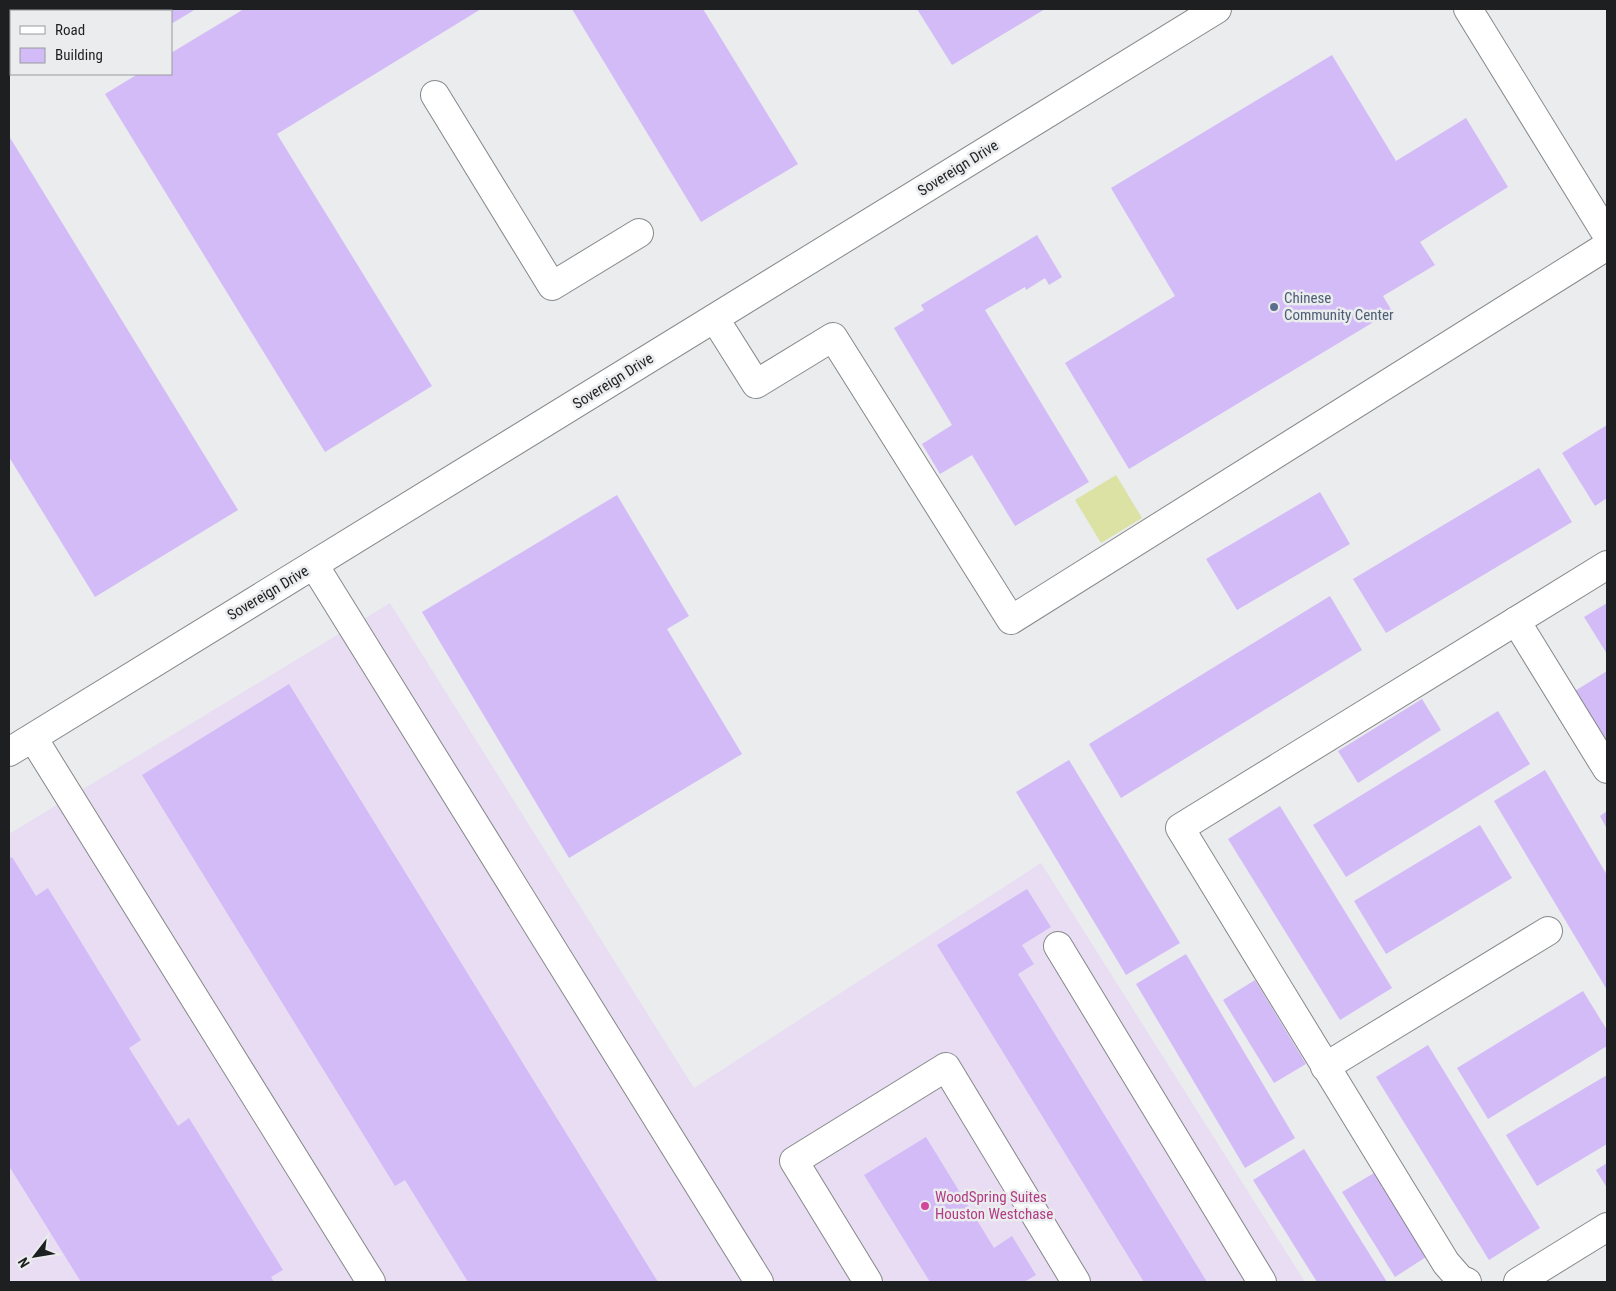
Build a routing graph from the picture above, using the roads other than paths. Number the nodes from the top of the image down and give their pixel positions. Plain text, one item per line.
1 (1217, 9) edge
2 (1468, 9) edge
3 (435, 95) dead end
4 (640, 233) dead end
5 (1607, 235) edge
6 (1607, 246) edge
7 (715, 319) junction
8 (314, 565) junction
9 (1607, 565) edge
10 (1516, 620) junction
11 (16, 746) edge
12 (1607, 769) edge
13 (1548, 931) dead end
14 (1058, 946) dead end
15 (1325, 1067) junction
16 (1607, 1227) edge
17 (372, 1282) edge
18 (759, 1282) edge
19 (868, 1282) edge
20 (1076, 1282) edge
21 (1262, 1282) edge
22 (1467, 1282) edge
23 (1518, 1282) edge

1 - 7 street, Sovereign Drive
2 - 5 street
3 - 4 street
6 - 7 street
7 - 8 street, Sovereign Drive
8 - 11 street, Sovereign Drive
8 - 18 street
9 - 10 street
10 - 12 street
10 - 15 street
11 - 17 street
13 - 15 street
14 - 21 street
15 - 22 street
16 - 23 street
19 - 20 street

